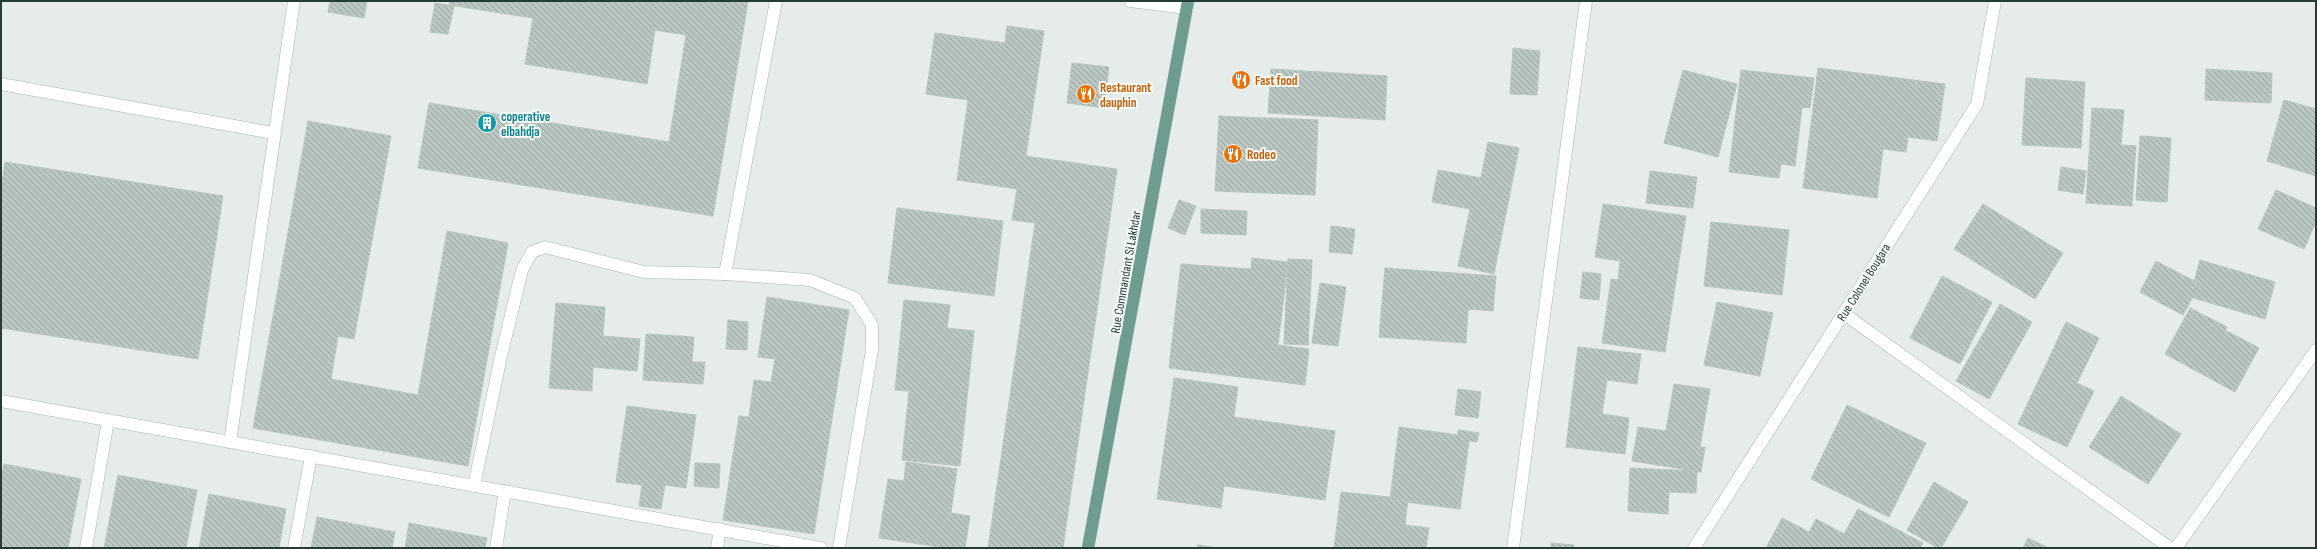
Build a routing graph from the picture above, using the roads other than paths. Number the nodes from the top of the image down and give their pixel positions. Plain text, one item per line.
1 (294, 1) edge
2 (776, 1) edge
3 (1130, 1) edge
4 (1586, 1) edge
5 (1995, 1) edge
6 (1188, 5) edge
7 (1, 84) edge
8 (273, 133) junction
9 (725, 274) junction
10 (1843, 313) junction
11 (2316, 350) edge
12 (1, 401) edge
13 (108, 420) junction
14 (230, 442) junction
15 (311, 456) junction
16 (474, 486) junction
17 (505, 491) junction
18 (720, 529) junction
19 (86, 548) edge
20 (294, 548) edge
21 (496, 548) edge
22 (716, 548) edge
23 (821, 548) edge
24 (839, 548) edge
25 (1088, 548) edge
26 (1513, 548) edge
27 (1694, 548) edge
28 (2170, 548) edge
29 (2176, 548) edge

1 - 8 street
2 - 9 street
3 - 6 street
4 - 26 street
5 - 10 street, Rue Colonel Bougara
6 - 25 main road, Rue Commandant Si Lakhdar
7 - 8 street
8 - 14 street
9 - 16 street
9 - 24 street
10 - 27 street, Rue Colonel Bougara
10 - 28 street
11 - 29 street
12 - 13 street
13 - 14 street
13 - 19 street
14 - 15 street
15 - 16 street
15 - 20 street
16 - 17 street
17 - 18 street
17 - 21 street
18 - 22 street
18 - 23 street

